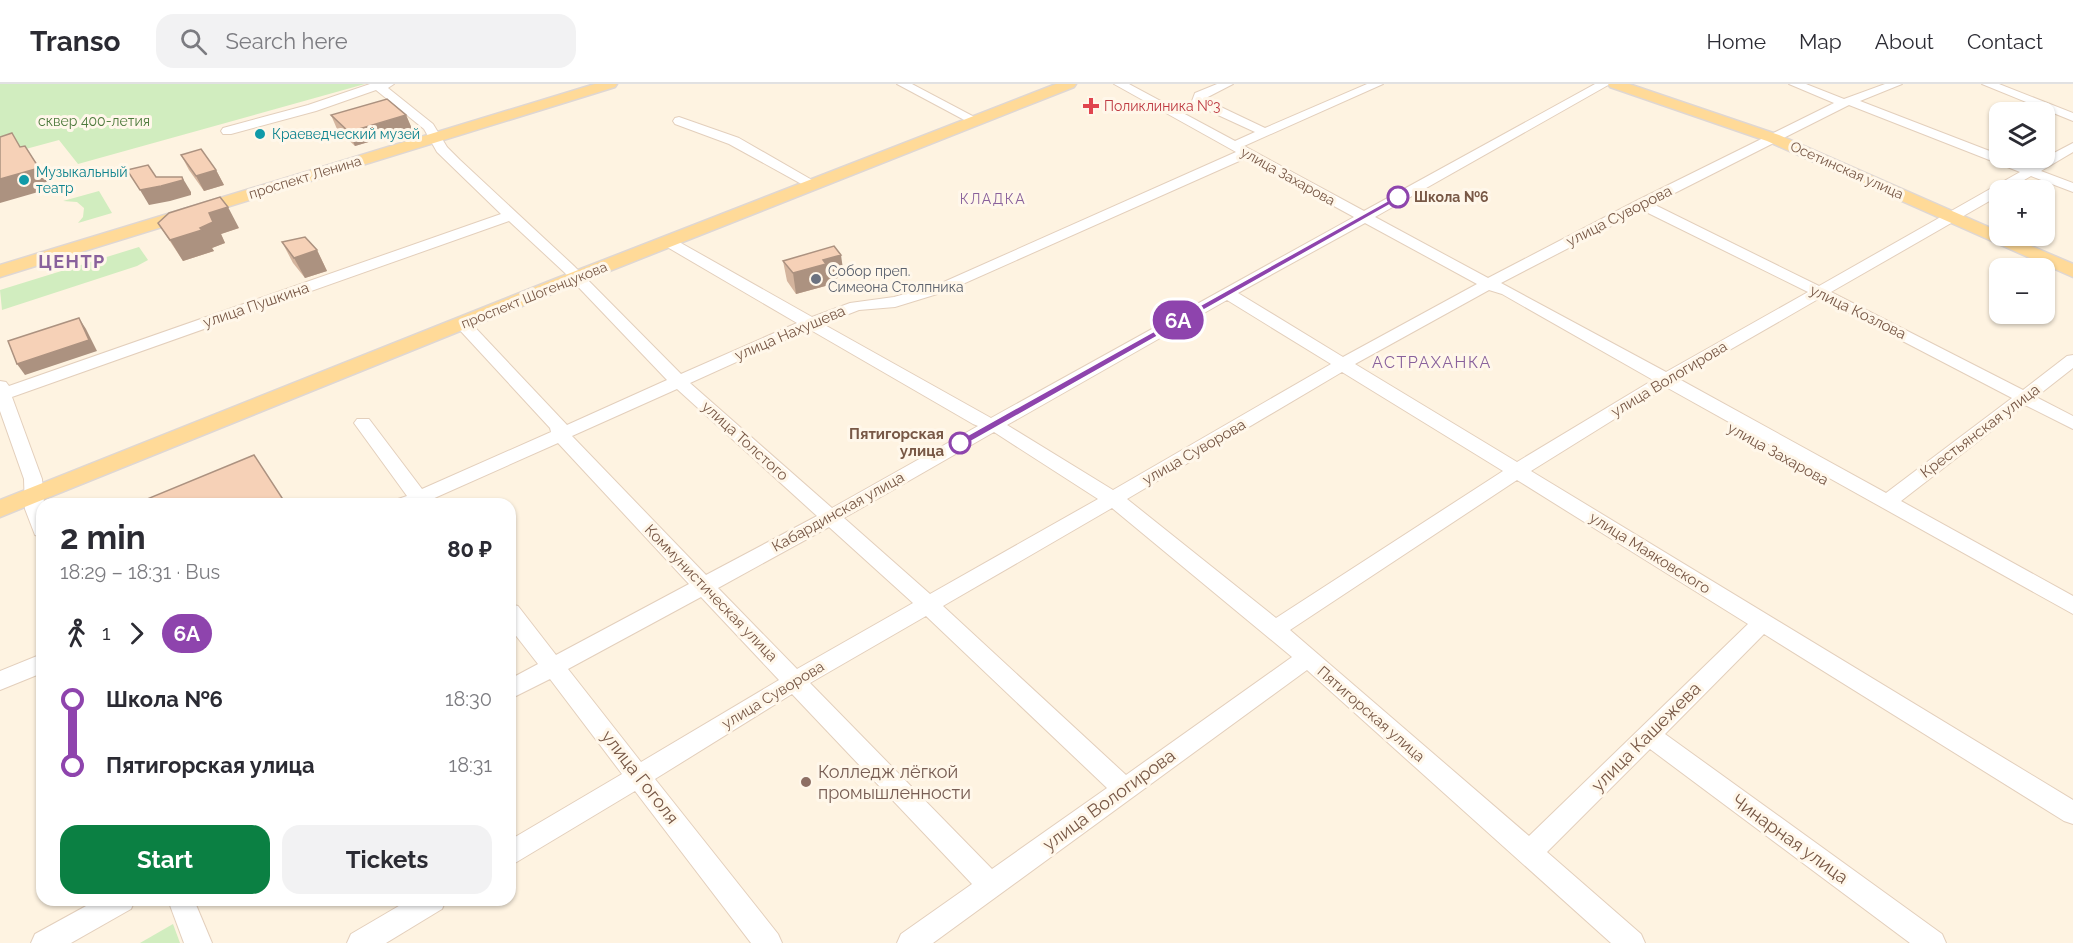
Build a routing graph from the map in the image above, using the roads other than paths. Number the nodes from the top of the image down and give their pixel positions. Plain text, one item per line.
1 (610, 84) edge
2 (903, 84) edge
3 (1069, 84) edge
4 (1120, 84) edge
5 (1227, 84) edge
6 (1377, 84) edge
7 (1604, 84) edge
8 (1615, 84) edge
9 (1795, 84) edge
10 (1896, 84) edge
11 (1988, 84) edge
12 (381, 85) edge
13 (1846, 102) junction
14 (2073, 117) edge
15 (974, 120) junction
16 (679, 121) dead end
17 (226, 131) dead end
18 (1266, 133) junction
19 (434, 138) junction
20 (1773, 138) junction
21 (2073, 147) edge
22 (1240, 150) junction
23 (2031, 170) junction
24 (812, 184) junction
25 (2073, 188) edge
26 (1641, 204) junction
27 (512, 215) junction
28 (1363, 216) junction
29 (1953, 217) junction
30 (667, 241) junction
31 (0, 271) edge
32 (2073, 271) edge
33 (577, 277) junction
34 (1488, 284) junction
35 (1817, 292) junction
36 (1227, 293) junction
37 (462, 323) junction
38 (814, 324) junction
39 (2073, 360) edge
40 (1344, 364) junction
41 (679, 382) junction
42 (1662, 382) junction
43 (1, 392) edge
44 (2024, 396) junction
45 (363, 423) dead end
46 (2073, 423) edge
47 (993, 424) junction
48 (561, 435) junction
49 (1517, 471) junction
50 (34, 496) junction
51 (413, 498) edge
52 (425, 498) edge
53 (1113, 499) junction
54 (1887, 502) junction
55 (0, 509) edge
56 (36, 512) edge
57 (830, 518) junction
58 (703, 587) junction
59 (928, 604) junction
60 (2073, 606) edge
61 (516, 620) edge
62 (2073, 621) edge
63 (1763, 622) junction
64 (1275, 629) junction
65 (1308, 658) junction
66 (36, 666) edge
67 (554, 667) junction
68 (0, 681) edge
69 (796, 681) junction
70 (516, 687) edge
71 (1648, 735) junction
72 (640, 776) junction
73 (1124, 789) junction
74 (2073, 813) edge
75 (516, 850) edge
76 (1529, 853) junction
77 (990, 885) junction
78 (111, 906) edge
79 (183, 906) edge
80 (426, 906) edge
81 (389, 936) edge
82 (45, 943) edge
83 (198, 943) edge
84 (361, 943) edge
85 (768, 943) edge
86 (911, 943) edge
87 (1630, 943) edge
88 (1932, 943) edge

1 - 19 main road, проспект Ленина
2 - 15 street
3 - 15 main road, проспект Шогенцукова
4 - 22 street, улица Захарова
5 - 18 street
6 - 18 street, улица Нахушева
7 - 28 street, Кабардинская улица
8 - 20 main road, Осетинская улица
9 - 13 street
10 - 13 street, улица Суворова
11 - 14 street
12 - 17 street
12 - 19 street, улица Толстого
13 - 20 street, улица Суворова
13 - 23 street
15 - 24 main road, проспект Шогенцукова
16 - 24 street
18 - 22 street, улица Нахушева
19 - 27 street, улица Толстого
19 - 31 main road, проспект Ленина
20 - 26 street, улица Суворова
20 - 29 main road, Осетинская улица
21 - 23 street, улица Вологирова
22 - 28 street, улица Захарова
22 - 38 street, улица Нахушева
23 - 25 street
23 - 29 street, улица Вологирова
24 - 30 main road, проспект Шогенцукова
26 - 34 street, улица Суворова
26 - 35 street, улица Козлова
27 - 33 street, улица Толстого
27 - 43 street, улица Пушкина
28 - 34 street, улица Захарова
28 - 36 street, Кабардинская улица
29 - 32 main road, Осетинская улица
29 - 35 street, улица Вологирова
30 - 33 main road, проспект Шогенцукова
30 - 38 street, Пятигорская улица
33 - 37 main road, проспект Шогенцукова
33 - 41 street, улица Толстого
34 - 40 street, улица Суворова
34 - 42 street, улица Захарова
35 - 42 street, улица Вологирова
35 - 44 street, улица Козлова
36 - 40 street, улица Маяковского
36 - 47 street, Кабардинская улица
37 - 48 street, Коммунистическая улица
37 - 50 main road, проспект Шогенцукова
38 - 41 street, улица Нахушева
38 - 47 street, Пятигорская улица
39 - 44 street, Крестьянская улица
40 - 49 street, улица Маяковского
40 - 53 street, улица Суворова
41 - 48 street, улица Нахушева
41 - 57 street, улица Толстого
42 - 49 street, улица Вологирова
42 - 54 street, улица Захарова
42 - 62 street, улица Захарова
43 - 50 street
44 - 46 street, улица Козлова
44 - 54 street, Крестьянская улица
45 - 51 street
47 - 53 street, Пятигорская улица
47 - 57 street, Кабардинская улица
48 - 52 street, улица Нахушева
48 - 58 street, Коммунистическая улица
49 - 63 street, улица Маяковского
49 - 64 street, улица Вологирова
50 - 55 main road, проспект Шогенцукова
50 - 56 street
53 - 59 street, улица Суворова
53 - 64 street, Пятигорская улица
54 - 60 street, улица Захарова
57 - 58 street, Кабардинская улица
57 - 59 street, улица Толстого
58 - 67 street, Кабардинская улица
58 - 69 street, Коммунистическая улица
59 - 69 street, улица Суворова
59 - 73 street, улица Толстого
61 - 67 street, улица Гоголя
63 - 71 street, улица Кашежева
63 - 74 street, улица Маяковского
64 - 65 street, Пятигорская улица
65 - 73 street, улица Вологирова
65 - 76 street, Пятигорская улица
66 - 68 street
67 - 70 street, Кабардинская улица
67 - 72 street, улица Гоголя
69 - 72 street, улица Суворова
69 - 77 street, Коммунистическая улица
71 - 76 street, улица Кашежева
71 - 88 street, Чинарная улица
72 - 75 street, улица Суворова
72 - 85 street, улица Гоголя
73 - 77 street, улица Вологирова
76 - 87 street, Пятигорская улица
77 - 86 street, улица Вологирова
78 - 82 street
79 - 83 street
80 - 81 street
81 - 84 street

